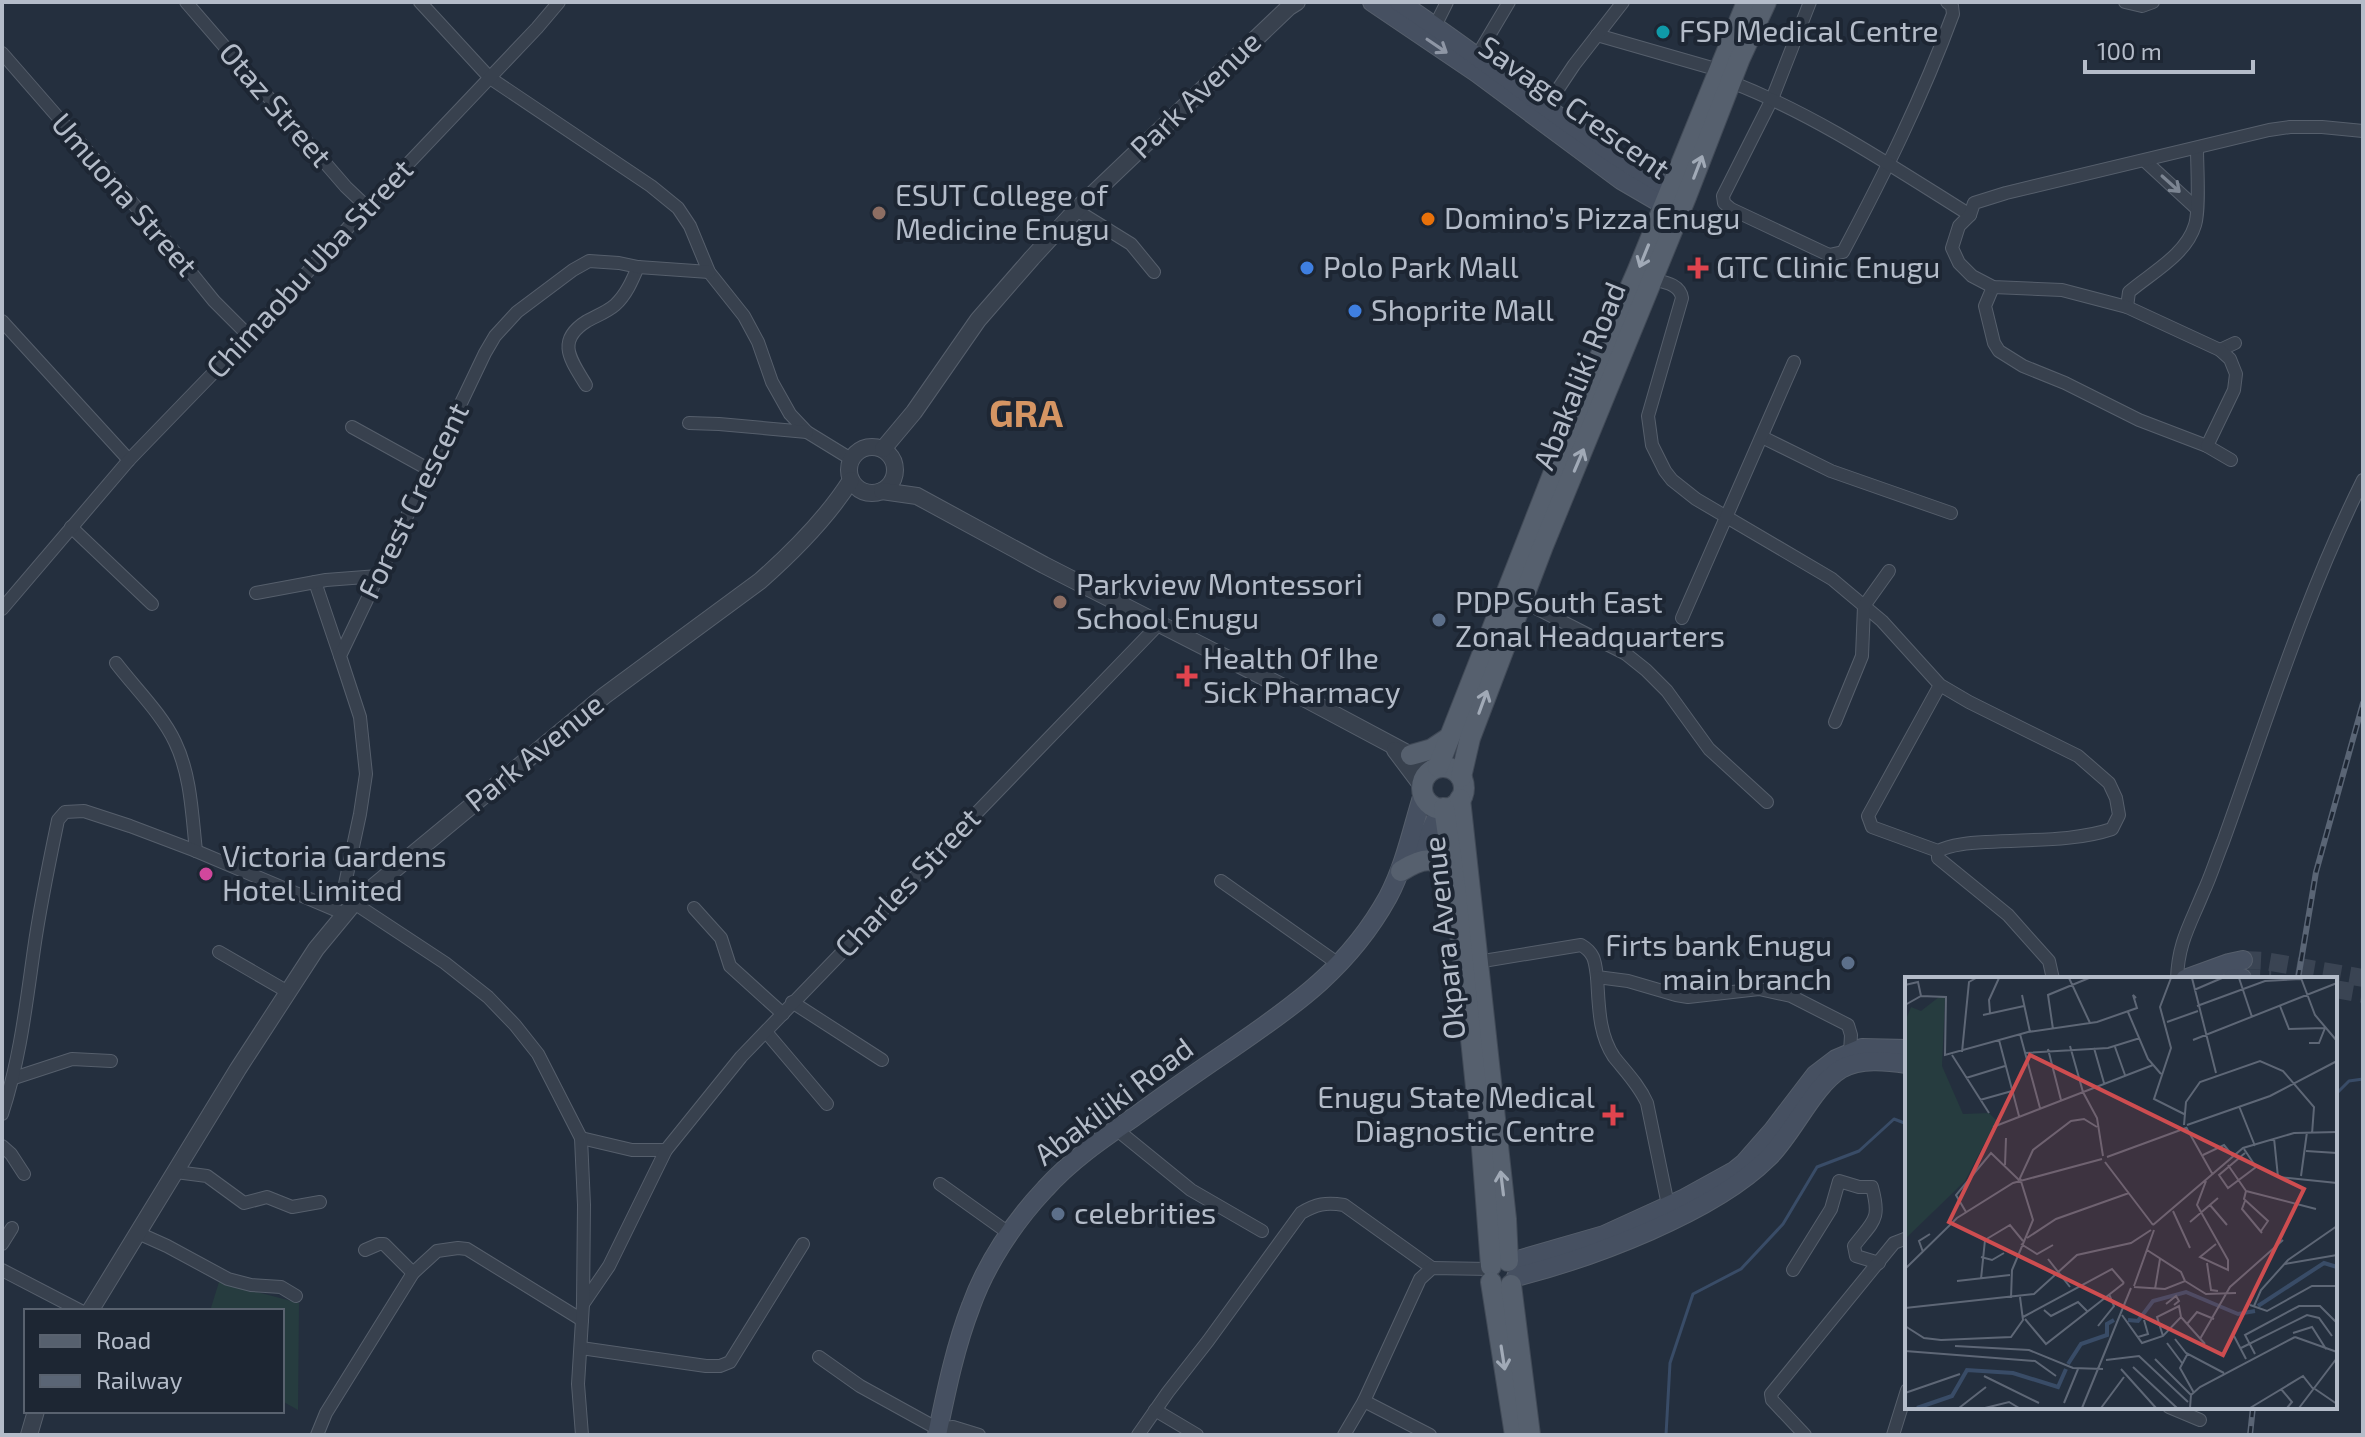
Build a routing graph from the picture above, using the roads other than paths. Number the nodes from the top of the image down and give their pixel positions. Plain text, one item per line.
1 (186, 2) edge
2 (420, 2) edge
3 (559, 2) edge
4 (1399, 2) edge
5 (1447, 2) edge
6 (1509, 2) edge
7 (1623, 2) edge
8 (1810, 2) edge
9 (1947, 2) edge
10 (2125, 2) edge
11 (2153, 2) edge
12 (1293, 4) edge
13 (1379, 4) edge
14 (1749, 6) edge
15 (1435, 26) junction
16 (1597, 35) junction
17 (2, 53) edge
18 (1477, 56) junction
19 (1725, 76) junction
20 (490, 78) junction
21 (1772, 99) junction
22 (1546, 107) junction
23 (2363, 131) edge
24 (2197, 148) junction
25 (2145, 161) junction
26 (1889, 165) junction
27 (1675, 201) junction
28 (367, 207) junction
29 (2196, 208) junction
30 (1076, 210) junction
31 (1970, 215) junction
32 (638, 267) junction
33 (709, 272) junction
34 (1154, 272) dead end
35 (1652, 279) junction
36 (1993, 287) junction
37 (2127, 307) junction
38 (2, 321) edge
39 (249, 336) junction
40 (2235, 343) dead end
41 (2220, 350) junction
42 (1794, 362) dead end
43 (586, 385) dead end
44 (914, 412) junction
45 (689, 423) dead end
46 (352, 427) dead end
47 (807, 432) junction
48 (1762, 437) junction
49 (2207, 446) junction
50 (883, 449) junction
51 (851, 459) junction
52 (129, 460) junction
53 (2231, 460) dead end
54 (895, 467) junction
55 (428, 469) junction
56 (2363, 480) edge
57 (856, 485) junction
58 (882, 491) junction
59 (917, 496) junction
60 (1951, 513) dead end
61 (1725, 517) junction
62 (71, 527) junction
63 (1536, 542) junction
64 (1889, 571) dead end
65 (378, 576) junction
66 (315, 582) junction
67 (256, 593) dead end
68 (1522, 601) junction
69 (152, 604) dead end
70 (1864, 606) junction
71 (2, 609) edge
72 (1682, 618) dead end
73 (1159, 624) junction
74 (340, 656) junction
75 (116, 663) dead end
76 (1940, 685) junction
77 (1835, 722) dead end
78 (1447, 739) junction
79 (1392, 745) junction
80 (1411, 755) junction
81 (1436, 768) junction
82 (1461, 777) junction
83 (1422, 790) junction
84 (1767, 802) dead end
85 (1448, 805) junction
86 (196, 851) junction
87 (1938, 851) junction
88 (1402, 868) junction
89 (1454, 876) junction
90 (1221, 881) dead end
91 (349, 908) junction
92 (694, 908) dead end
93 (219, 952) dead end
94 (1477, 962) junction
95 (1340, 965) junction
96 (2239, 972) tunnel mouth
97 (1597, 977) junction
98 (2053, 977) edge
99 (2177, 977) edge
100 (2190, 977) edge
101 (288, 992) junction
102 (792, 1002) junction
103 (1475, 1008) junction
104 (783, 1014) junction
105 (766, 1032) junction
106 (1905, 1049) edge
107 (1850, 1052) junction
108 (882, 1060) dead end
109 (111, 1061) dead end
110 (1905, 1064) edge
111 (14, 1078) junction
112 (827, 1104) dead end
113 (2, 1114) edge
114 (1116, 1129) junction
115 (581, 1138) junction
116 (2, 1146) edge
117 (666, 1150) junction
118 (176, 1172) junction
119 (24, 1174) dead end
120 (940, 1184) dead end
121 (320, 1202) dead end
122 (1668, 1205) junction
123 (12, 1228) dead end
124 (1262, 1231) dead end
125 (138, 1233) junction
126 (1010, 1234) junction
127 (1905, 1239) edge
128 (2, 1244) edge
129 (803, 1244) dead end
130 (365, 1250) dead end
131 (1879, 1263) junction
132 (1432, 1268) junction
133 (2, 1270) edge
134 (1793, 1270) dead end
135 (1502, 1272) junction
136 (413, 1273) junction
137 (296, 1296) dead end
138 (583, 1304) junction
139 (77, 1309) edge
140 (91, 1309) edge
141 (582, 1320) junction
142 (581, 1348) junction
143 (819, 1357) dead end
144 (1905, 1396) edge
145 (1364, 1401) junction
146 (2174, 1409) edge
147 (1155, 1410) junction
148 (35, 1413) edge
149 (2200, 1420) dead end
150 (938, 1432) edge
151 (29, 1435) edge
152 (317, 1435) edge
153 (582, 1435) edge
154 (979, 1435) edge
155 (1138, 1435) edge
156 (1197, 1435) edge
157 (1344, 1435) edge
158 (1430, 1435) edge
159 (1515, 1435) edge
160 (1530, 1435) edge
161 (1805, 1435) edge
162 (1893, 1435) edge

1 - 28 street, Otaz Street
2 - 20 street
3 - 20 street, Chimaobu Uba Street
4 - 15 main road, Savage Crescent
5 - 15 street
6 - 18 street
7 - 16 street
8 - 21 street
9 - 26 street
10 - 11 street
12 - 30 street, Park Avenue
13 -> 27 main road, Savage Crescent
14 - 19 main road, Abakaliki Road
15 - 18 main road, Savage Crescent
16 - 19 street
16 - 22 street
17 - 39 street, Umuona Street
18 - 22 main road, Savage Crescent
19 - 21 street
19 - 27 main road, Abakaliki Road
20 - 28 street, Chimaobu Uba Street
20 - 33 street
21 - 26 street
21 - 26 street
22 - 27 main road, Savage Crescent
23 - 24 street
24 - 25 street
24 - 29 street
25 -> 29 street
25 - 31 street
26 - 31 street
27 - 35 main road, Abakaliki Road
27 -> 63 main road, Abakaliki Road
28 - 39 street, Chimaobu Uba Street
29 - 37 street
30 - 34 street
30 - 44 street, Park Avenue
31 - 36 street
32 - 33 street, Forest Crescent
32 - 43 street
32 - 55 street, Forest Crescent
33 - 47 street
35 - 61 street
63 -> 35 main road, Abakaliki Road
36 - 37 street
36 - 49 street
37 - 41 street
38 - 52 street
39 - 52 street, Chimaobu Uba Street
40 - 41 street
41 - 49 street
42 - 48 street
44 - 50 street
44 - 54 street
45 - 47 street
46 - 55 street
47 - 51 street
48 - 60 street
48 - 61 street
49 - 53 street
50 - 51 street
50 - 54 street
51 - 57 street
52 - 62 street, Chimaobu Uba Street
54 - 58 street
54 - 59 street
55 - 65 street, Forest Crescent
56 - 99 street
57 - 58 street
57 - 91 street, Park Avenue
58 - 59 street
59 - 73 street
61 - 70 street
61 - 72 street
62 - 69 street
62 - 71 street, Chimaobu Uba Street
63 - 68 main road, Abakaliki Road
63 - 78 main road, Abakaliki Road
64 - 70 street
65 - 66 street
65 - 74 street, Forest Crescent
66 - 67 street
66 - 74 street
82 -> 68 main road, Abakaliki Road
68 - 84 street
70 - 76 street
70 - 77 street
73 - 79 street
73 - 102 street, Charles Street
74 - 91 street
75 - 86 street
76 - 87 street
76 - 87 street
78 - 80 main road
78 - 81 main road, Abakaliki Road
79 - 80 street
79 - 83 street
80 - 81 street
81 - 82 main road
81 - 83 main road
82 - 85 main road
83 - 85 main road
83 - 88 main road
85 - 88 main road
85 - 89 main road, Okpara Avenue
85 - 94 main road, Okpara Avenue
86 - 91 street
86 - 111 street
87 - 98 street
88 - 89 main road
88 - 95 main road, Abakiliki Road
89 - 103 main road, Okpara Avenue
90 - 95 street
91 - 101 street, Park Avenue
91 - 115 street
92 - 104 street
93 - 101 street
94 - 97 street
94 - 103 main road, Okpara Avenue
95 - 114 main road, Abakiliki Road
96 - 100 main road
97 - 107 street
97 - 122 street
101 - 118 street, Park Avenue
102 - 104 street, Charles Street
102 - 108 street
103 - 135 main road, Okpara Avenue
104 - 105 street, Charles Street
105 - 112 street
105 - 117 street, Charles Street
106 - 107 main road
107 - 122 main road
109 - 111 street
110 - 135 main road
111 - 113 street
114 - 124 street
114 - 126 main road, Abakiliki Road
115 - 117 street
115 - 138 street
116 - 119 street
117 - 138 street, Charles Street
118 - 121 street
118 - 125 street, Park Avenue
120 - 126 street
122 - 135 main road
123 - 128 street
125 - 137 street
125 - 140 street, Park Avenue
126 - 150 main road, Abakiliki Road
127 - 131 street
129 - 142 street
130 - 136 street
131 - 134 street
131 - 161 street
132 - 135 street
132 - 145 street
132 - 147 street
133 - 139 street
135 -> 159 main road, Okpara Avenue
135 - 160 main road, Okpara Avenue
136 - 141 street
136 - 152 street
138 - 141 street
141 - 142 street
142 - 153 street
143 - 150 street
144 - 162 street
145 - 157 street
145 - 158 street
146 - 149 street
147 - 155 street
147 - 156 street
148 - 151 street
150 - 154 street

